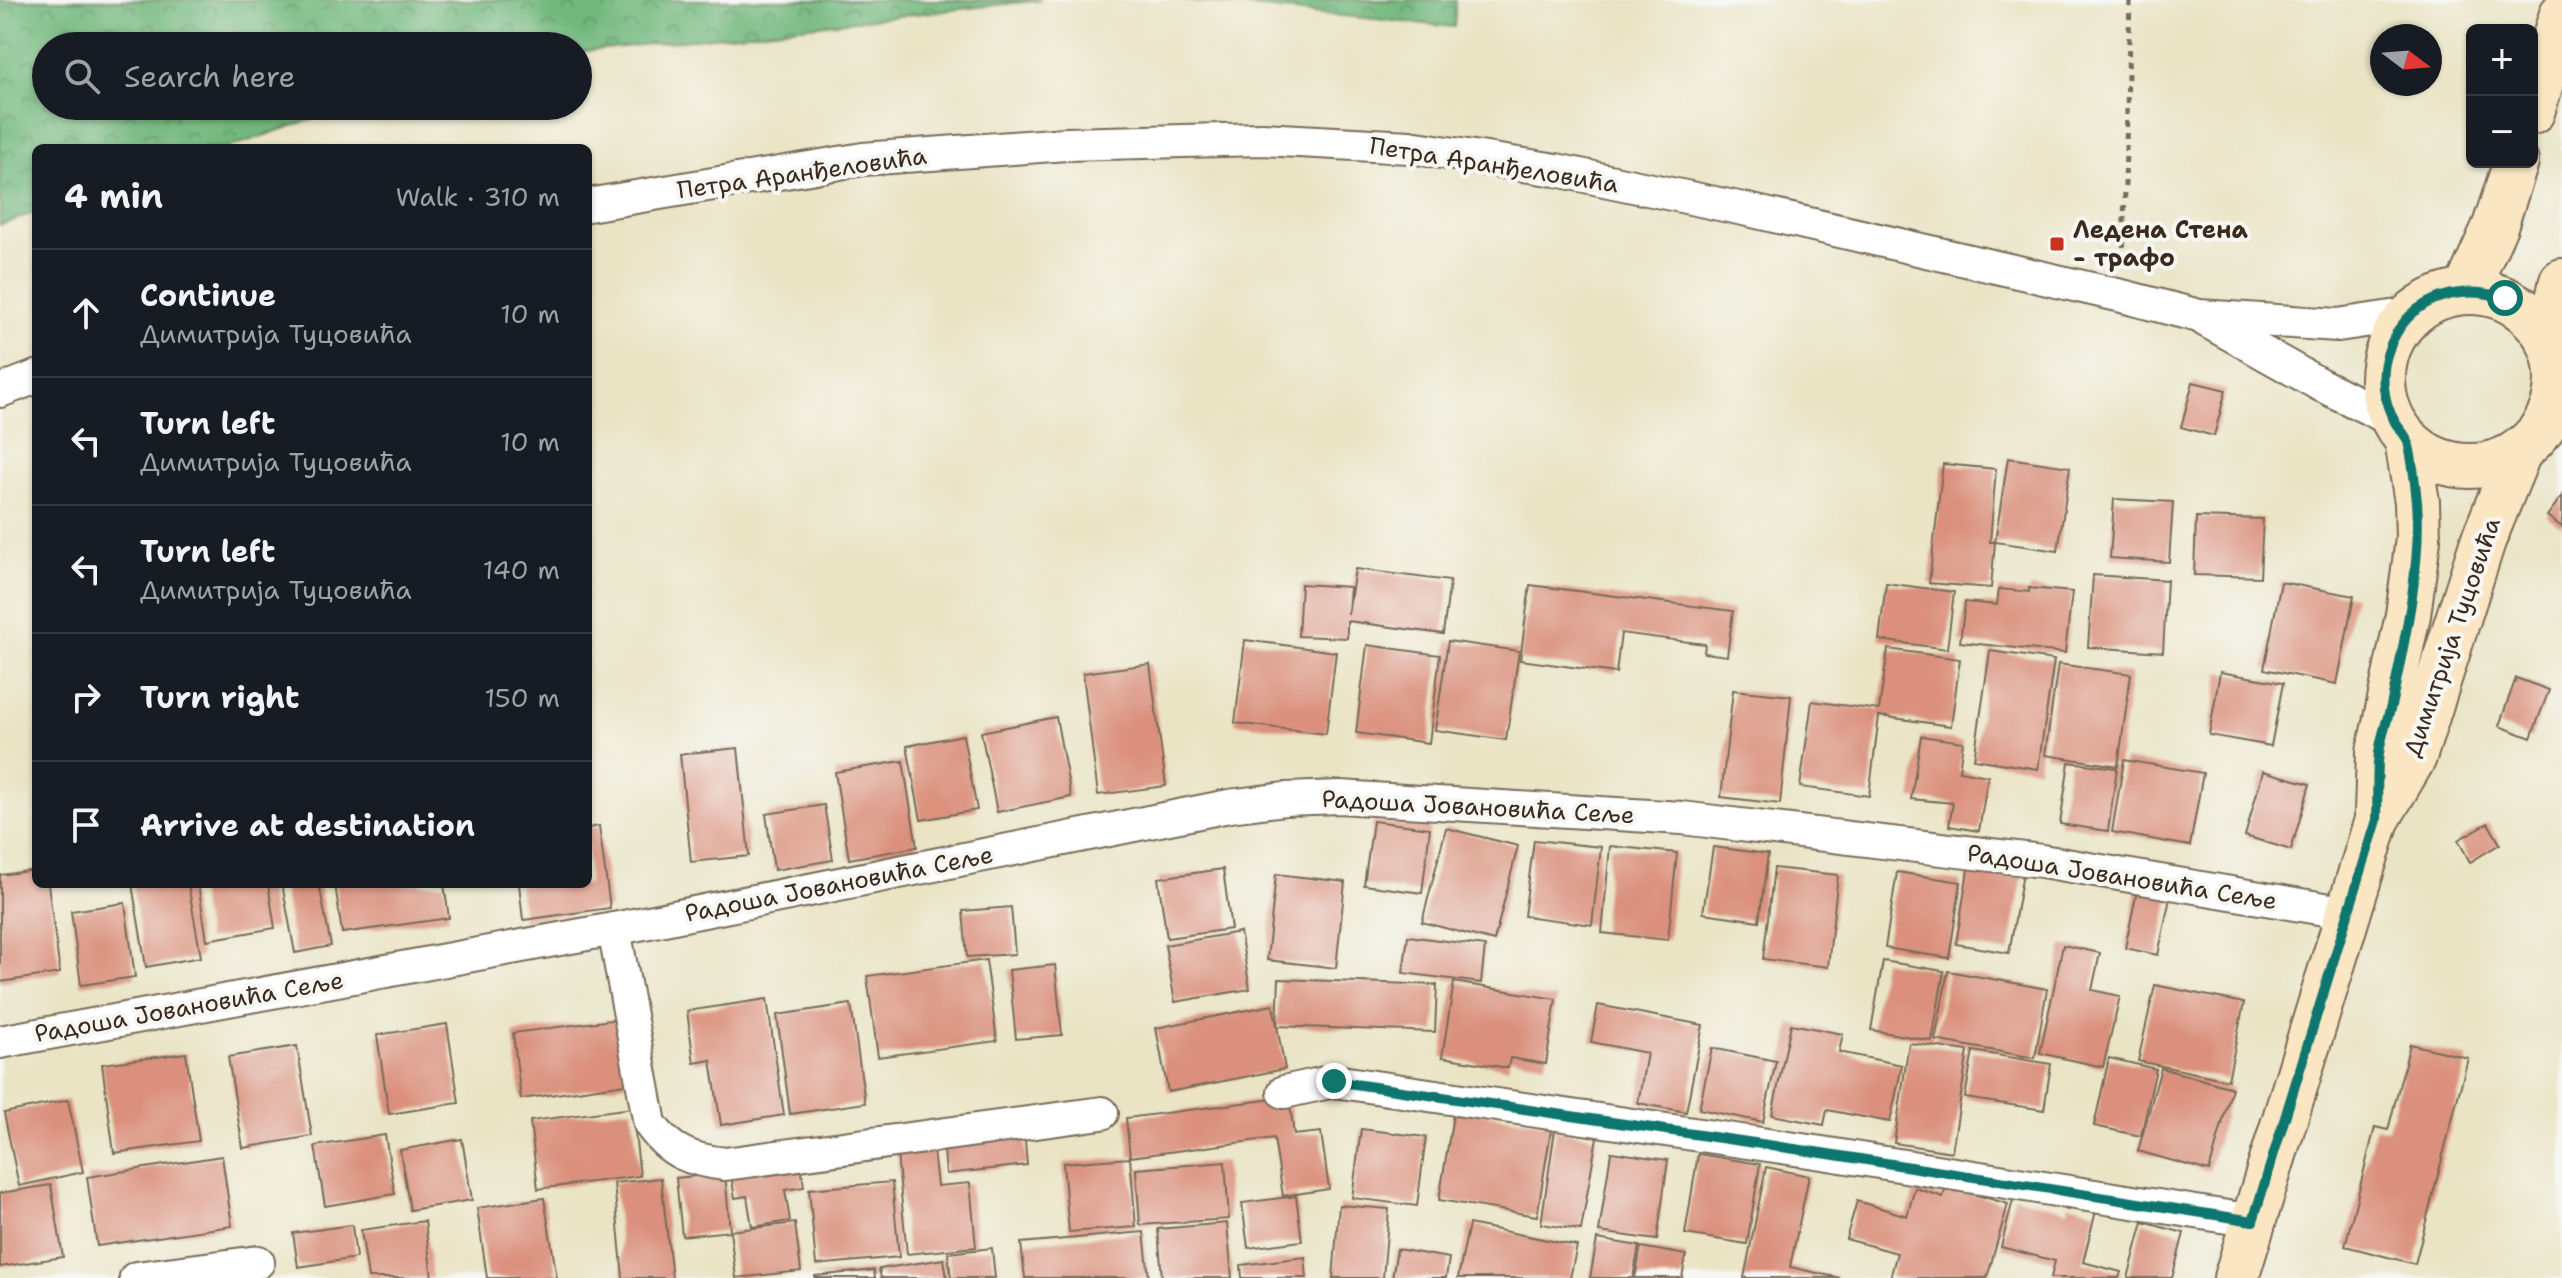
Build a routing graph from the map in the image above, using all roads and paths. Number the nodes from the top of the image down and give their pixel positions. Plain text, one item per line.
1 (2130, 0) edge
2 (2562, 14) edge
3 (2537, 96) edge
4 (2514, 168) edge
5 (592, 204) edge
6 (2562, 281) edge
7 (2466, 291) junction
8 (2122, 296) junction
9 (2411, 314) junction
10 (2199, 316) junction
11 (2555, 343) edge
12 (32, 379) edge
13 (0, 391) edge
14 (2401, 430) junction
15 (2520, 450) junction
16 (2377, 820) junction
17 (2348, 913) junction
18 (614, 929) junction
19 (0, 1042) edge
20 (1284, 1092) dead end
21 (1102, 1113) dead end
22 (2253, 1221) junction
23 (258, 1262) dead end
24 (136, 1278) edge
25 (2236, 1278) edge

1 - 8 path
2 - 3 main road
4 - 7 main road
5 - 8 street, Петра Аранђеловића
6 - 11 main road, Димитрија Туцовића
7 - 9 main road, Димитрија Туцовића
7 - 11 main road
8 - 10 street, Петра Аранђеловића
9 - 10 street, Петра Аранђеловића
9 - 14 main road, Димитрија Туцовића
10 - 14 street, Петра Аранђеловића
11 - 15 main road, Димитрија Туцовића
12 - 13 street
14 - 15 main road, Димитрија Туцовића
14 - 16 main road, Димитрија Туцовића
15 - 16 main road, Димитрија Туцовића
16 - 17 main road, Димитрија Туцовића
17 - 18 street, Радоша Јовановића Сеље
17 - 22 main road, Димитрија Туцовића
18 - 19 street, Радоша Јовановића Сеље
18 - 21 street
20 - 22 street
22 - 25 main road, Димитрија Туцовића
23 - 24 street

